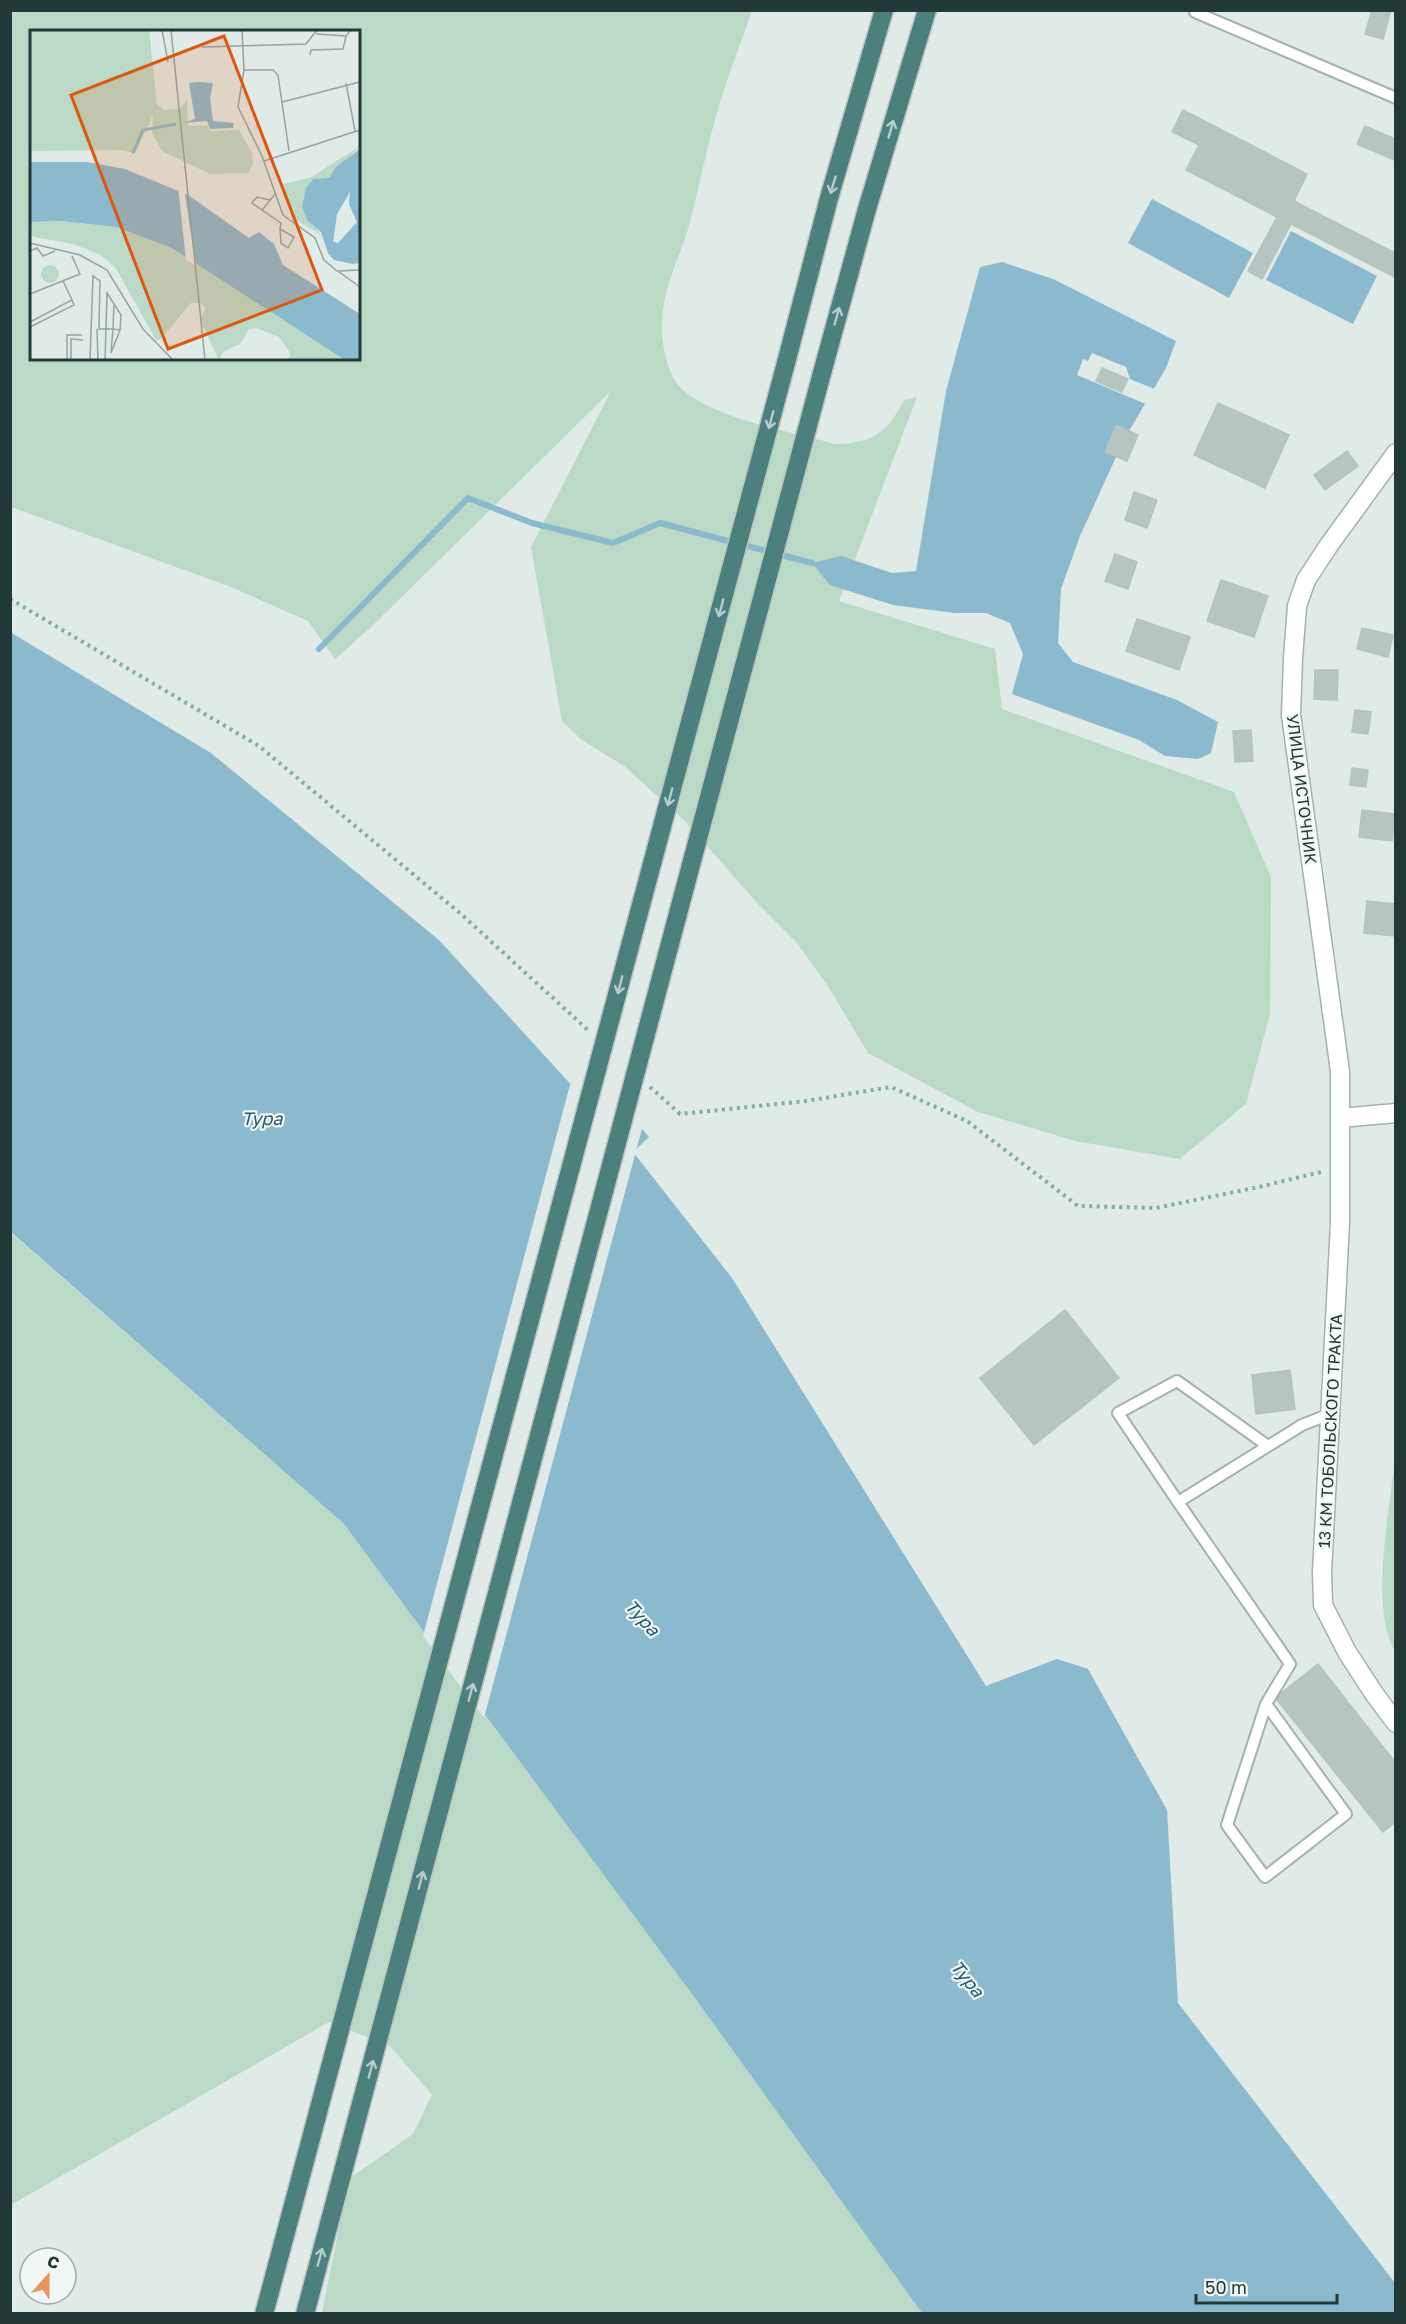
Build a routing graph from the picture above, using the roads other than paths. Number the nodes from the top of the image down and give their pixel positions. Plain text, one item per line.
1 (884, 10) edge
2 (1195, 12) dead end
3 (926, 13) edge
4 (1395, 98) edge
5 (1395, 453) edge
6 (1395, 1113) edge
7 (1340, 1118) junction
8 (1330, 1414) junction
9 (1268, 1446) junction
10 (1178, 1502) junction
11 (1266, 1704) junction
12 (1395, 1723) edge
13 (264, 2313) edge
14 (305, 2313) edge

1 -> 13 highway, bridge
2 - 4 lane
14 -> 3 highway, bridge
5 - 7 street, УЛИЦА ИСТОЧНИК
6 - 7 street
7 - 8 street, 13 КМ ТОБОЛЬСКОГО ТРАКТА
8 - 9 lane
8 - 12 street, 13 КМ ТОБОЛЬСКОГО ТРАКТА
9 - 10 lane
9 - 10 lane
10 - 11 lane
11 - 11 lane

